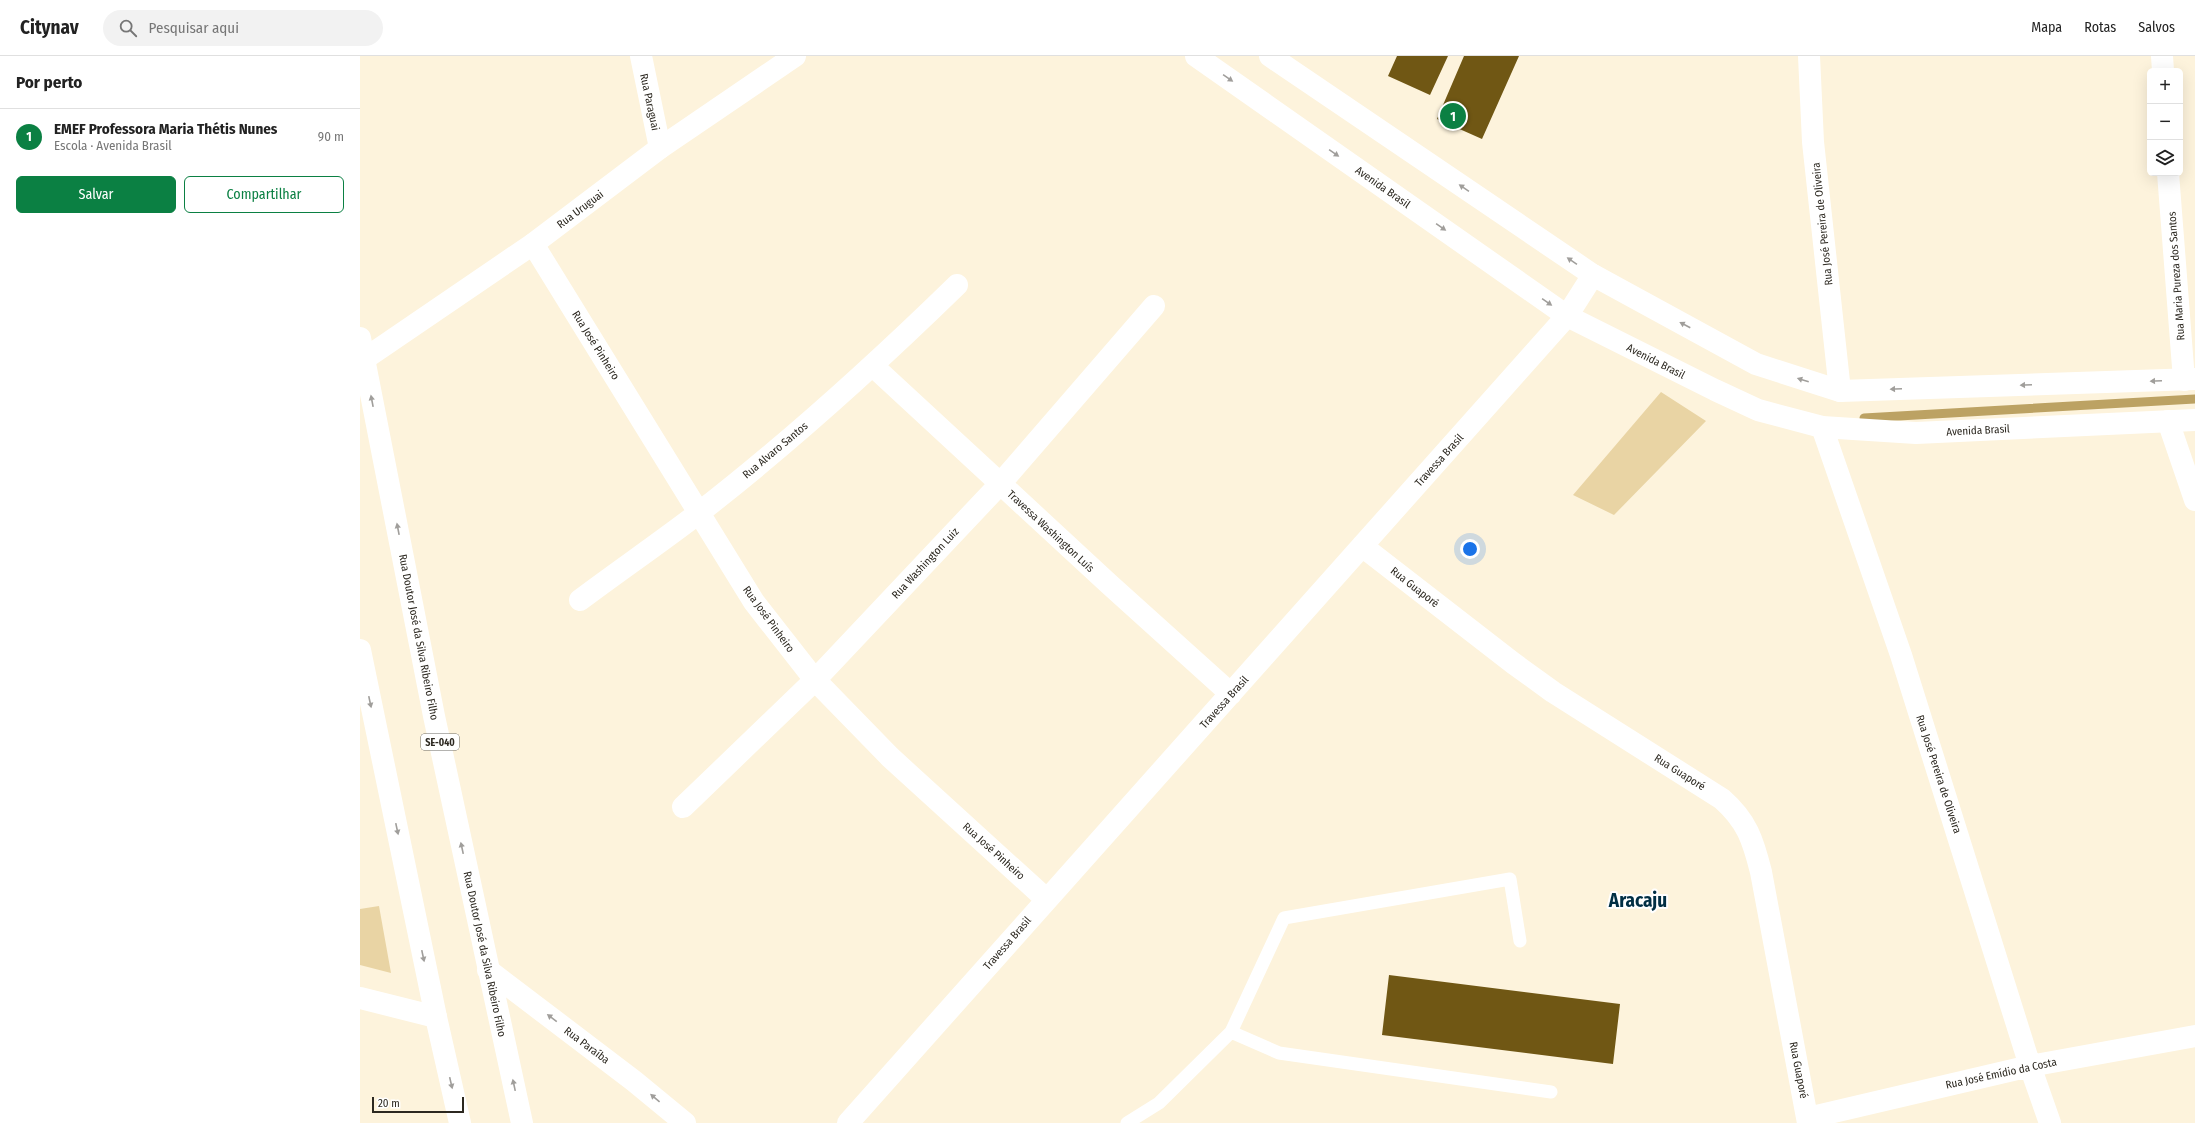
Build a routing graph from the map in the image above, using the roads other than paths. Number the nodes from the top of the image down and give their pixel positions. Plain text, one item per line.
1 (641, 56) edge
2 (795, 56) edge
3 (1196, 56) edge
4 (1270, 56) edge
5 (1809, 56) edge
6 (2162, 56) edge
7 (1290, 63) edge
8 (2163, 68) edge
9 (660, 148) junction
10 (2168, 176) edge
11 (533, 244) junction
12 (1593, 275) junction
13 (957, 286) dead end
14 (1154, 306) dead end
15 (1567, 316) junction
16 (360, 338) edge
17 (362, 360) edge
18 (873, 366) junction
19 (2189, 379) edge
20 (1840, 391) junction
21 (2195, 420) edge
22 (2168, 421) junction
23 (1822, 427) junction
24 (1000, 484) junction
25 (2195, 500) edge
26 (700, 512) junction
27 (1362, 546) junction
28 (580, 600) dead end
29 (360, 650) edge
30 (815, 680) junction
31 (1231, 694) junction
32 (683, 808) dead end
33 (1046, 899) junction
34 (1520, 941) dead end
35 (488, 970) junction
36 (360, 998) edge
37 (436, 1016) junction
38 (1231, 1032) junction
39 (2195, 1036) edge
40 (2030, 1066) junction
41 (1551, 1092) dead end
42 (1808, 1120) edge
43 (460, 1123) edge
44 (522, 1123) edge
45 (685, 1123) edge
46 (848, 1123) edge
47 (1127, 1123) edge
48 (2050, 1123) edge

1 - 9 street, Rua Paraguai
2 - 9 street, Rua Uruguai
3 -> 15 street, Avenida Brasil
4 - 7 street
5 - 20 street, Rua José Pereira de Oliveira
6 - 8 street
12 -> 7 street
9 - 11 street, Rua Uruguai
10 - 19 street, Rua Maria Pureza dos Santos
11 - 17 street, Rua Uruguai
11 - 26 street, Rua José Pinheiro
12 - 15 street, Travessa Brasil
20 -> 12 street
13 - 18 street, Rua Alvaro Santos
14 - 24 street, Rua Washington Luiz
15 - 23 street, Avenida Brasil
15 - 27 street, Travessa Brasil
16 - 17 street, Rua Doutor José da Silva Ribeiro Filho / SE-040
35 -> 17 street, Rua Doutor José da Silva Ribeiro Filho / SE-040
18 - 24 street, Travessa Washington Luís
18 - 26 street, Rua Alvaro Santos
19 -> 20 street
21 - 22 street, Avenida Brasil
22 - 23 street, Avenida Brasil
22 - 25 street
23 - 40 street, Rua José Pereira de Oliveira
24 - 30 street, Rua Washington Luiz
24 - 31 street, Travessa Washington Luís
26 - 28 street, Rua Alvaro Santos
26 - 30 street, Rua José Pinheiro
27 - 31 street, Travessa Brasil
27 - 42 street, Rua Guaporé
29 -> 37 street
30 - 32 street, Rua Washington Luiz
30 - 33 street, Rua José Pinheiro
31 - 33 street, Travessa Brasil
33 - 46 street, Travessa Brasil
34 - 38 lane
44 -> 35 street, Rua Doutor José da Silva Ribeiro Filho / SE-040
45 -> 35 street, Rua Paraíba
36 - 37 street
37 -> 43 street
38 - 41 lane
38 - 47 lane
39 - 40 street, Rua José Emídio da Costa
40 - 42 street, Rua José Emídio da Costa
40 - 48 street, Rua José Pereira de Oliveira

